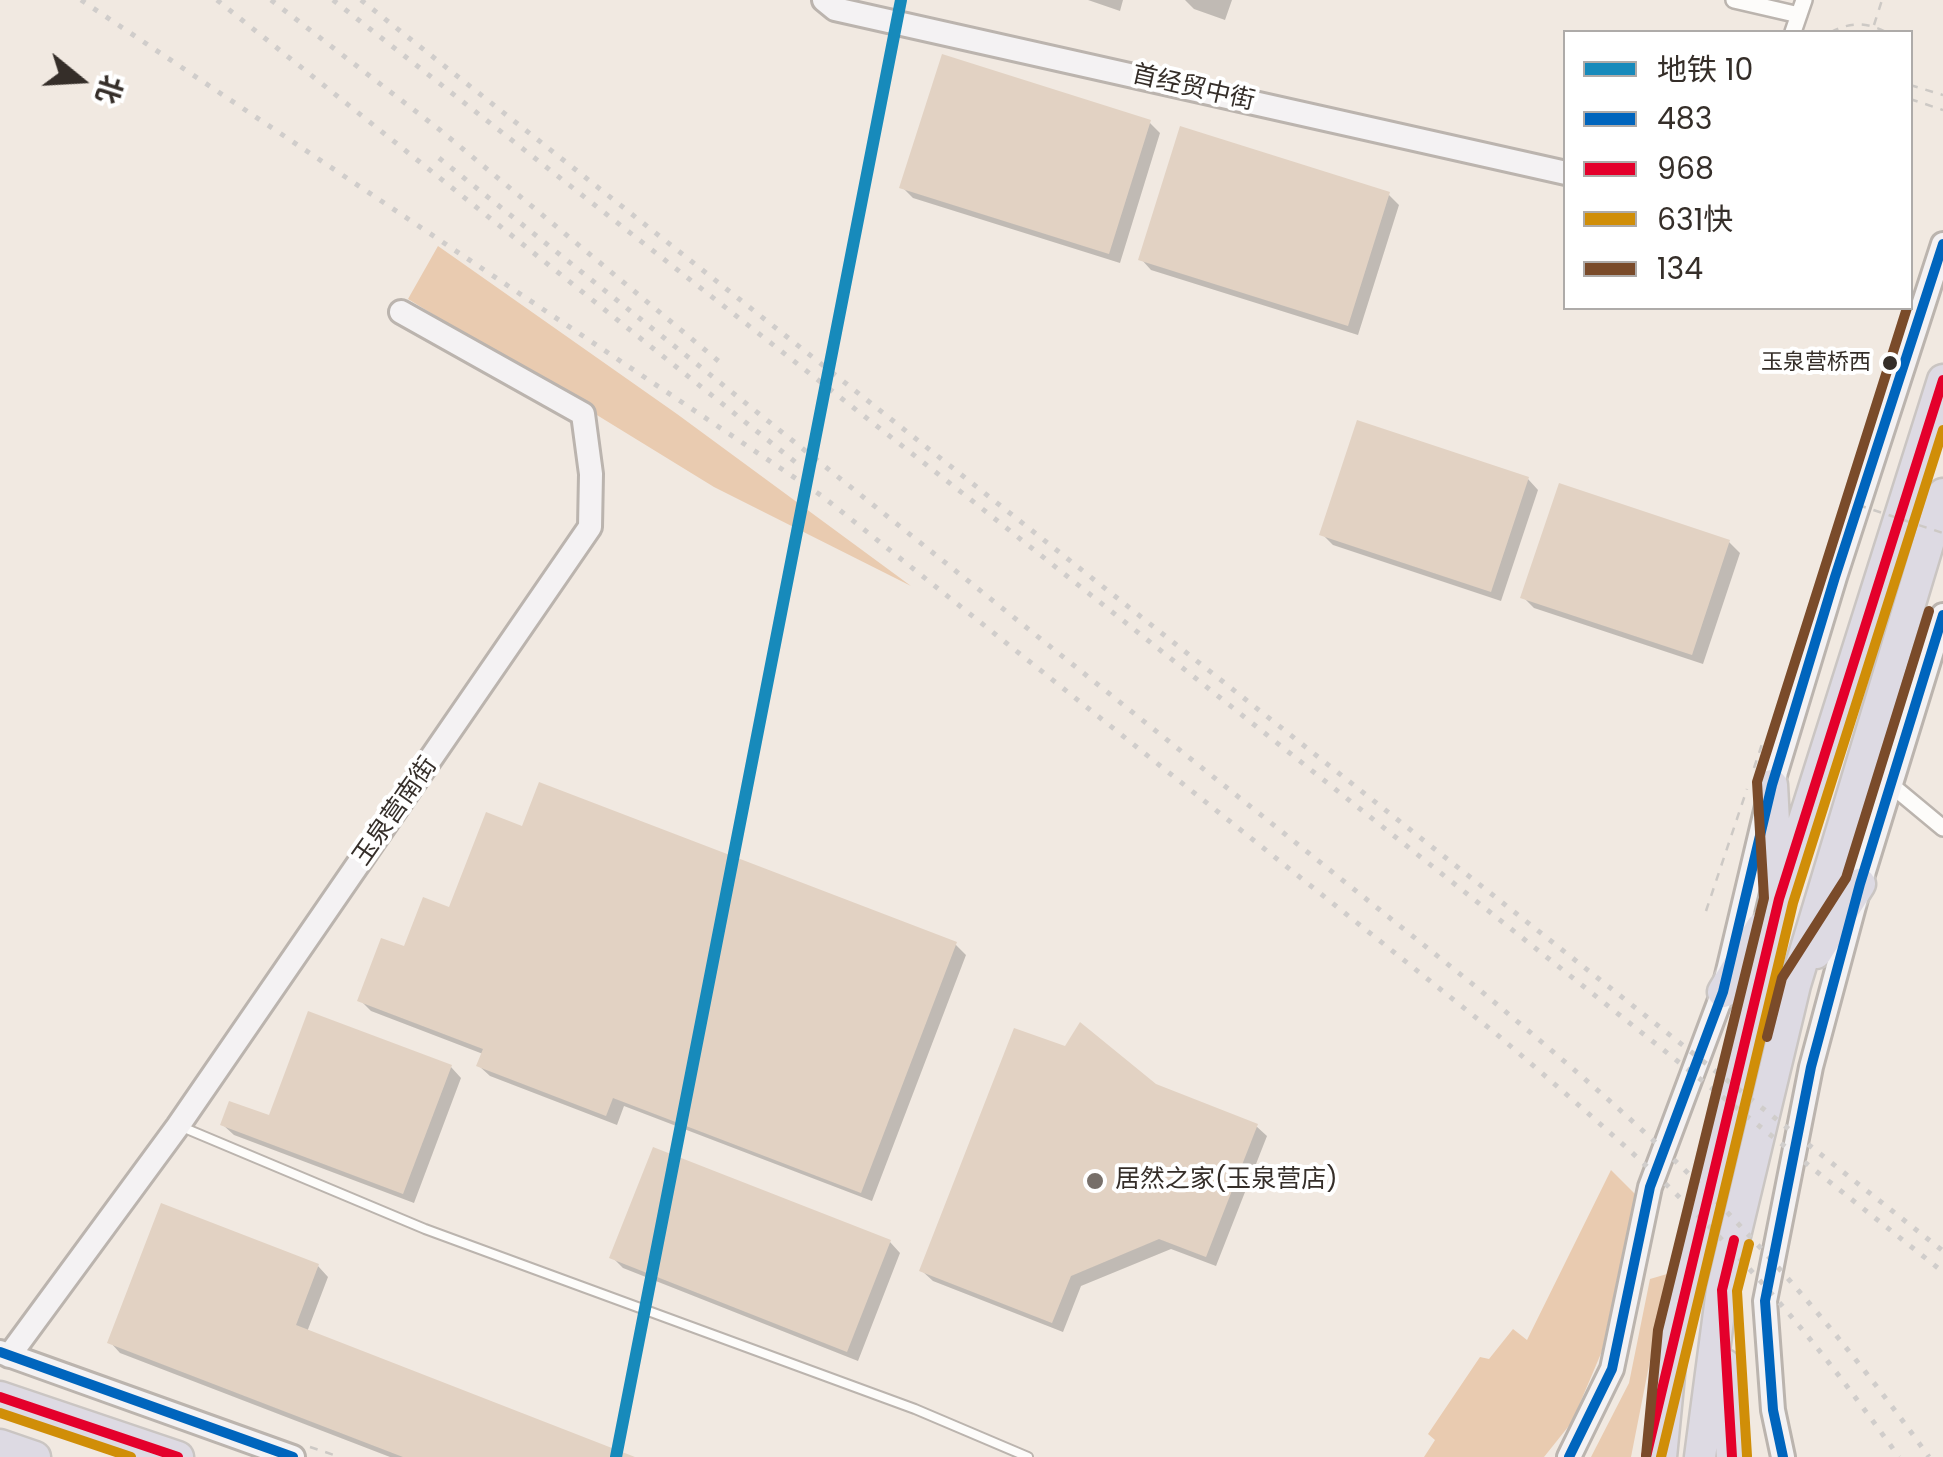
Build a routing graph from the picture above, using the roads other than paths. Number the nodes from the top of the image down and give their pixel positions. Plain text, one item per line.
1 (824, 0) edge
2 (1734, 0) edge
3 (1801, 7) edge
4 (1563, 172) edge
5 (1943, 244) edge
6 (1913, 265) edge
7 (1934, 272) junction
8 (401, 312) dead end
9 (1943, 380) edge
10 (1943, 494) edge
11 (1943, 615) edge
12 (1890, 784) junction
13 (1772, 785) junction
14 (1943, 828) edge
15 (1860, 884) junction
16 (1778, 899) junction
17 (1796, 985) junction
18 (1723, 992) junction
19 (178, 1126) junction
20 (1722, 1290) junction
21 (1673, 1334) junction
22 (5, 1354) edge
23 (0, 1397) edge
24 (0, 1445) edge
25 (257, 1451) edge
26 (35, 1457) edge
27 (178, 1457) edge
28 (293, 1457) edge
29 (1028, 1457) edge
30 (1569, 1457) edge
31 (1646, 1457) edge
32 (1661, 1457) edge
33 (1700, 1457) edge
34 (1732, 1457) edge
35 (1783, 1457) edge

1 - 4 street, 首经贸中街
2 - 3 street
5 - 7 street
6 - 7 street
7 - 13 street
8 - 19 street, 玉泉营南街
9 - 16 highway
10 - 17 highway
11 - 12 street
12 - 14 street
12 - 15 street
13 - 16 highway
13 - 18 street
15 - 17 highway
15 - 35 street
16 - 18 highway
16 - 21 highway
17 - 20 highway
18 - 30 street
19 - 22 street, 玉泉营南街
19 - 29 lane
20 - 33 highway
20 - 34 highway
21 - 31 highway
21 - 32 highway
22 - 25 street
23 - 27 highway
24 - 26 highway
25 - 28 street

